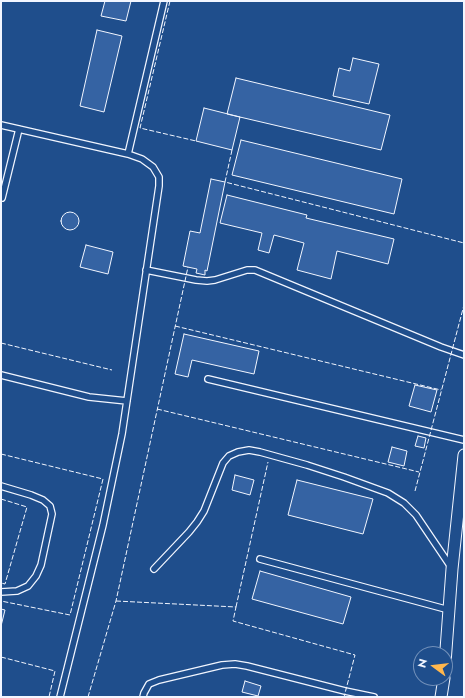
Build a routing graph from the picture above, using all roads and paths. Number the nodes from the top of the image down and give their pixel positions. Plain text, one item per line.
1 (164, 1) edge
2 (1, 125) edge
3 (19, 129) junction
4 (128, 154) junction
5 (2, 198) dead end
6 (146, 270) junction
7 (464, 355) edge
8 (1, 375) edge
9 (208, 379) dead end
10 (127, 401) junction
11 (464, 440) edge
12 (464, 455) edge
13 (1, 486) edge
14 (260, 559) dead end
15 (154, 569) dead end
16 (452, 569) junction
17 (1, 592) edge
18 (450, 610) junction
19 (447, 646) edge
20 (443, 686) edge
21 (60, 697) edge
22 (143, 697) edge
23 (374, 697) edge
24 (441, 697) edge

1 - 4 lane
2 - 3 lane
3 - 4 lane
3 - 5 lane
4 - 6 lane
6 - 7 lane
6 - 10 lane
8 - 10 lane
9 - 11 lane
10 - 21 lane
12 - 16 street
13 - 17 lane
14 - 18 lane
15 - 16 lane
16 - 18 street
18 - 19 street
20 - 24 street
22 - 23 lane

